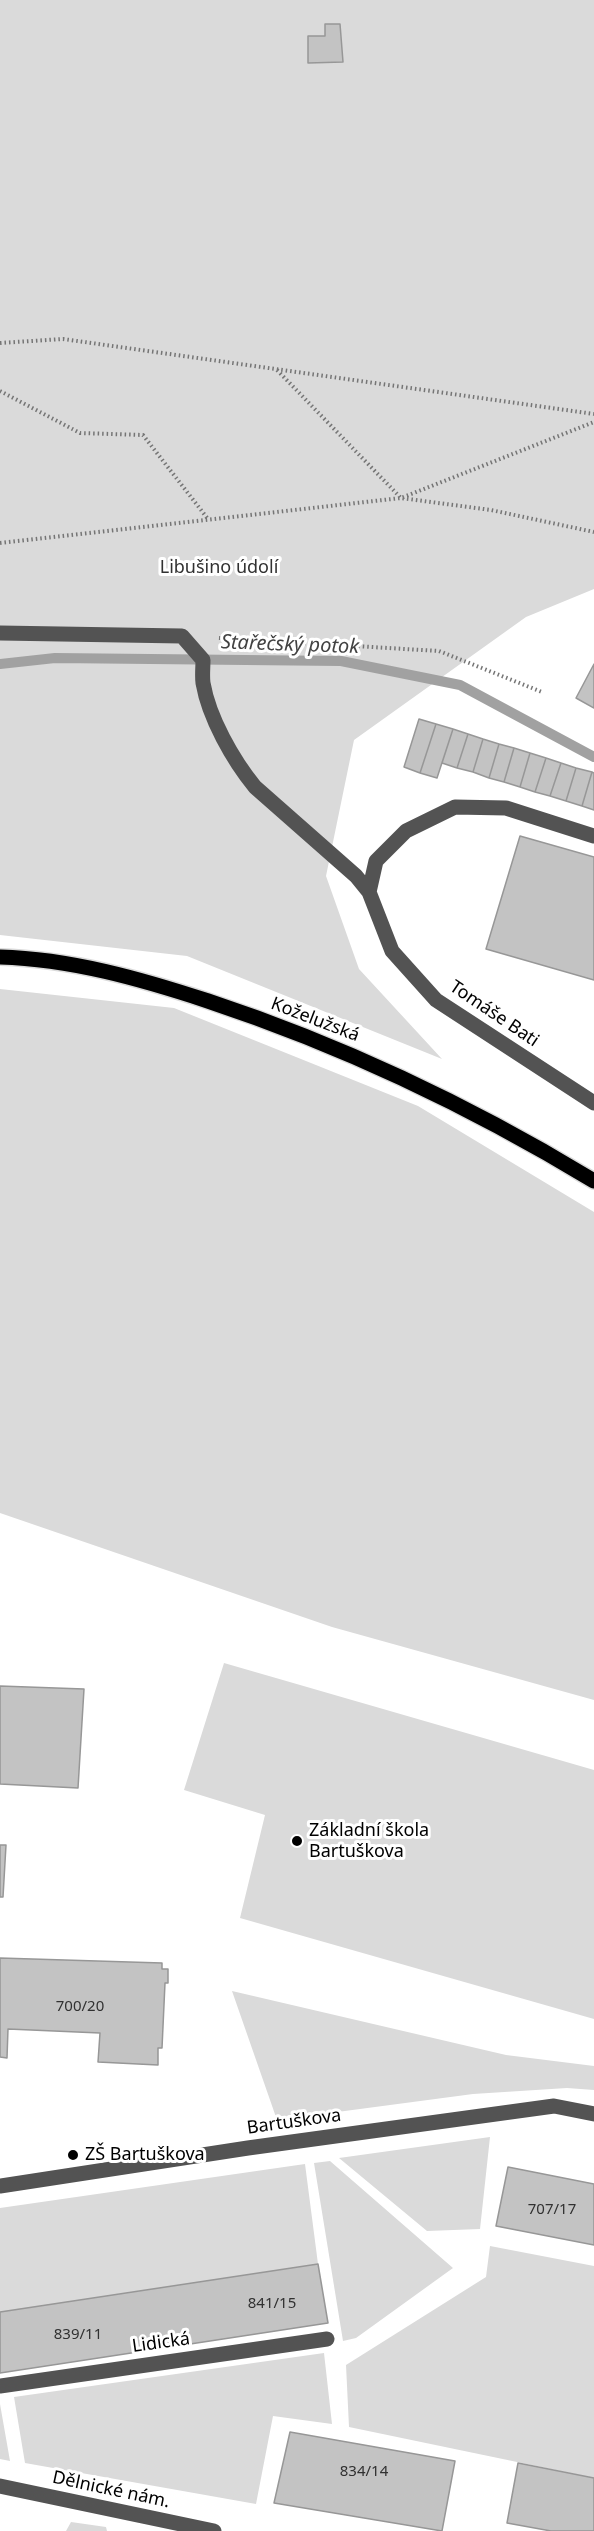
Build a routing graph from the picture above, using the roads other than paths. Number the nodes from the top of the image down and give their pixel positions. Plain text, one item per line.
1 (0, 633) edge
2 (594, 836) edge
3 (369, 892) junction
4 (0, 957) edge
5 (594, 1103) edge
6 (594, 1181) edge
7 (594, 2114) edge
8 (0, 2186) edge
9 (327, 2339) dead end
10 (0, 2386) edge
11 (0, 2486) edge
12 (214, 2531) edge

1 - 3 street
2 - 3 street
3 - 5 street, Tomáše Bati
4 - 6 main road, Koželužská
7 - 8 street, Bartuškova
9 - 10 street, Lidická
11 - 12 street, Dělnické nám.

